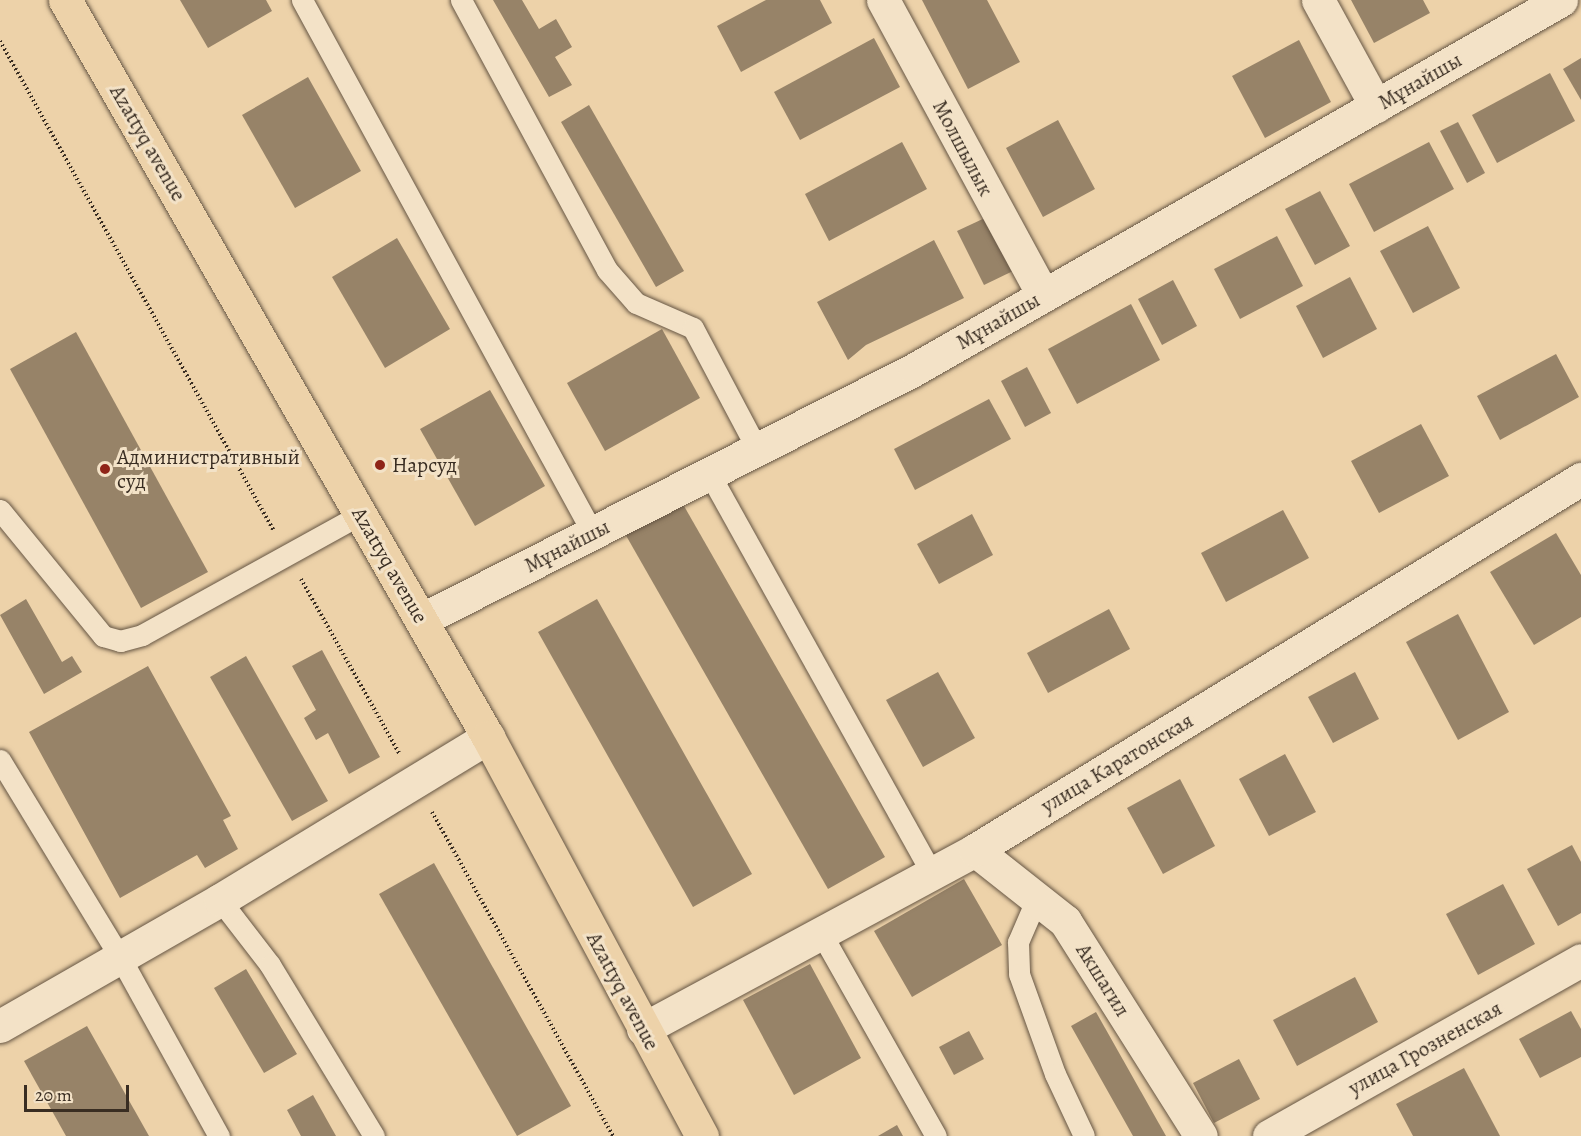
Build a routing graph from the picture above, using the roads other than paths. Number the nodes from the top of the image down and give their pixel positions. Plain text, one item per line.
1 (66, 0) edge
2 (302, 0) edge
3 (460, 0) edge
4 (884, 0) edge
5 (1318, 0) edge
6 (1561, 0) edge
7 (1376, 106) junction
8 (1043, 295) junction
9 (757, 448) junction
10 (709, 473) junction
11 (1581, 480) edge
12 (0, 510) edge
13 (361, 514) junction
14 (592, 532) junction
15 (421, 620) junction
16 (488, 737) junction
17 (0, 760) edge
18 (975, 850) junction
19 (932, 873) junction
20 (1037, 898) junction
21 (220, 900) junction
22 (821, 933) junction
23 (120, 957) junction
24 (1581, 960) edge
25 (0, 1026) edge
26 (643, 1029) junction
27 (219, 1136) edge
28 (374, 1136) edge
29 (702, 1136) edge
30 (936, 1136) edge
31 (1084, 1136) edge
32 (1201, 1136) edge
33 (1269, 1136) edge

1 - 13 main road, Azattyq avenue
2 - 14 lane
3 - 9 lane
4 - 8 street, Молшылык
5 - 7 street
6 - 7 street, Мұнайшы
7 - 8 street, Мұнайшы
8 - 9 street, Мұнайшы
9 - 10 street, Мұнайшы
10 - 14 street, Мұнайшы
10 - 19 lane
11 - 18 street, улица Каратонская
12 - 13 lane
13 - 15 main road, Azattyq avenue
14 - 15 street, Мұнайшы
15 - 16 main road, Azattyq avenue
16 - 21 street
16 - 26 main road, Azattyq avenue
17 - 23 lane
18 - 19 street, улица Каратонская
18 - 20 street, Акшагил
19 - 22 street, улица Каратонская
20 - 31 lane
20 - 32 street, Акшагил
21 - 23 street
21 - 28 lane
22 - 26 street, улица Каратонская
22 - 30 lane
23 - 25 street
23 - 27 lane
24 - 33 street, улица Грозненская
26 - 29 main road, Azattyq avenue

